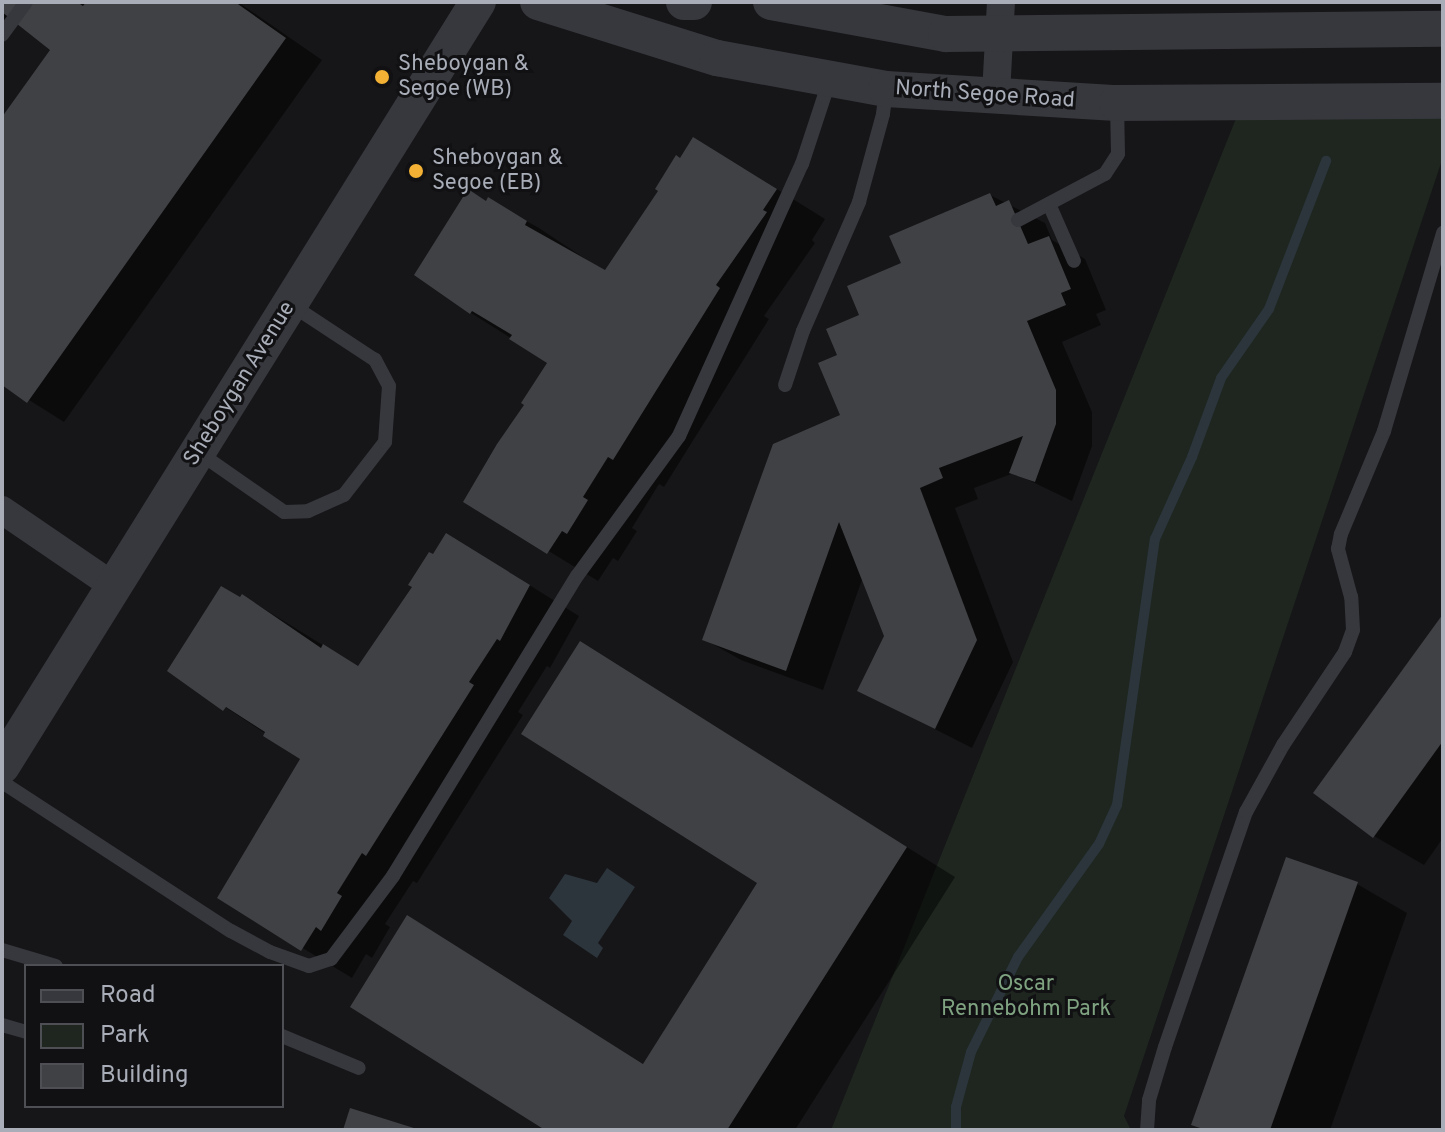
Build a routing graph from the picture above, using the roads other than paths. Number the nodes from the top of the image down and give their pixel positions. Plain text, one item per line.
1 (26, 2) edge
2 (478, 2) edge
3 (538, 2) edge
4 (684, 2) edge
5 (694, 2) edge
6 (771, 2) edge
7 (1000, 18) edge
8 (1443, 29) edge
9 (2, 35) edge
10 (830, 79) junction
11 (886, 89) junction
12 (996, 94) junction
13 (1443, 101) edge
14 (1117, 103) junction
15 (1049, 204) junction
16 (1018, 220) dead end
17 (1443, 233) edge
18 (1074, 261) dead end
19 (290, 304) junction
20 (785, 385) dead end
21 (198, 452) junction
22 (2, 510) edge
23 (115, 587) junction
24 (2, 766) edge
25 (2, 782) edge
26 (2, 950) edge
27 (49, 964) edge
28 (2, 1025) edge
29 (24, 1031) edge
30 (284, 1037) edge
31 (359, 1068) dead end
32 (1147, 1130) edge

1 - 9 lane
2 - 19 street, Sheboygan Avenue
3 - 10 street, North Segoe Road
4 - 5 street
6 - 7 street
7 - 8 street
7 - 12 street
10 - 11 street, North Segoe Road
10 - 25 lane
11 - 12 street, North Segoe Road
11 - 20 lane
12 - 14 street, North Segoe Road
13 - 14 street, North Segoe Road
14 - 15 lane
15 - 16 lane
15 - 18 lane
17 - 32 lane
19 - 21 street, Sheboygan Avenue
19 - 21 lane
21 - 23 street, Sheboygan Avenue
22 - 23 street
23 - 24 street, Sheboygan Avenue
26 - 27 lane
28 - 29 lane
30 - 31 lane

